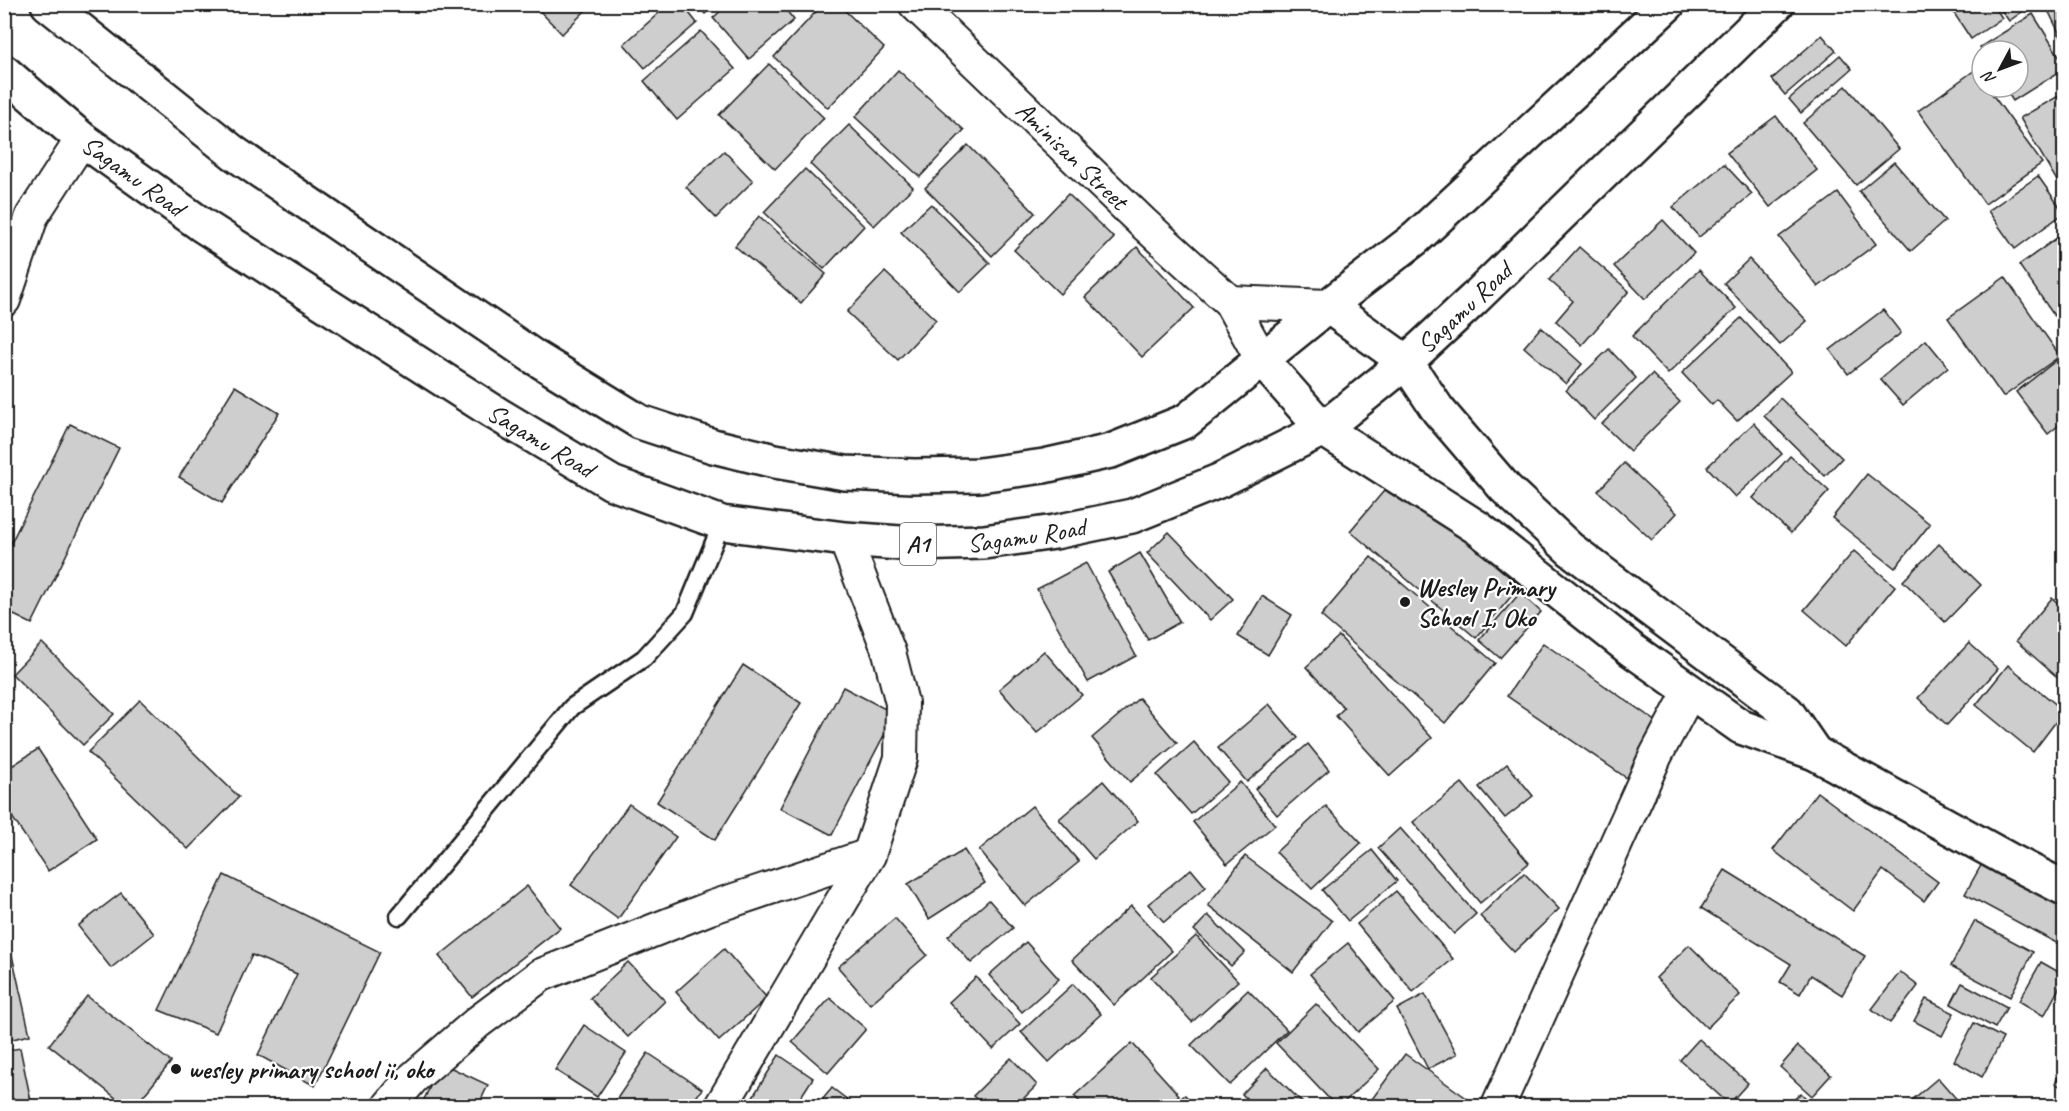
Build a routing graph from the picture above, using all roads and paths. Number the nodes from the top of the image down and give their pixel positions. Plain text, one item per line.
1 (48, 4) edge
2 (915, 4) edge
3 (1668, 4) edge
4 (1777, 4) edge
5 (4, 72) edge
6 (82, 139) junction
7 (4, 300) edge
8 (1230, 302) junction
9 (1328, 306) junction
10 (1262, 360) junction
11 (1406, 362) junction
12 (1323, 429) junction
13 (722, 523) junction
14 (845, 539) junction
15 (1690, 691) junction
16 (1815, 753) junction
17 (869, 855) junction
18 (2064, 888) edge
19 (399, 916) dead end
20 (389, 1107) edge
21 (721, 1107) edge
22 (1498, 1107) edge

1 - 10 main road
2 - 8 street, Aminisan Street
3 - 9 main road
4 - 11 main road, Sagamu Road / A1
5 - 6 main road, Sagamu Road / A1
6 - 7 street
6 - 13 main road, Sagamu Road / A1
8 - 9 street
8 - 10 street, Aminisan Street
9 - 10 main road
9 - 11 main road
10 - 12 main road
11 - 12 main road, Sagamu Road / A1
11 - 16 main road
12 - 14 main road, Sagamu Road / A1
12 - 15 main road
13 - 14 main road, Sagamu Road / A1
13 - 19 lane
14 - 17 street
15 - 16 main road
15 - 22 street
16 - 18 main road
17 - 20 street
17 - 21 street

